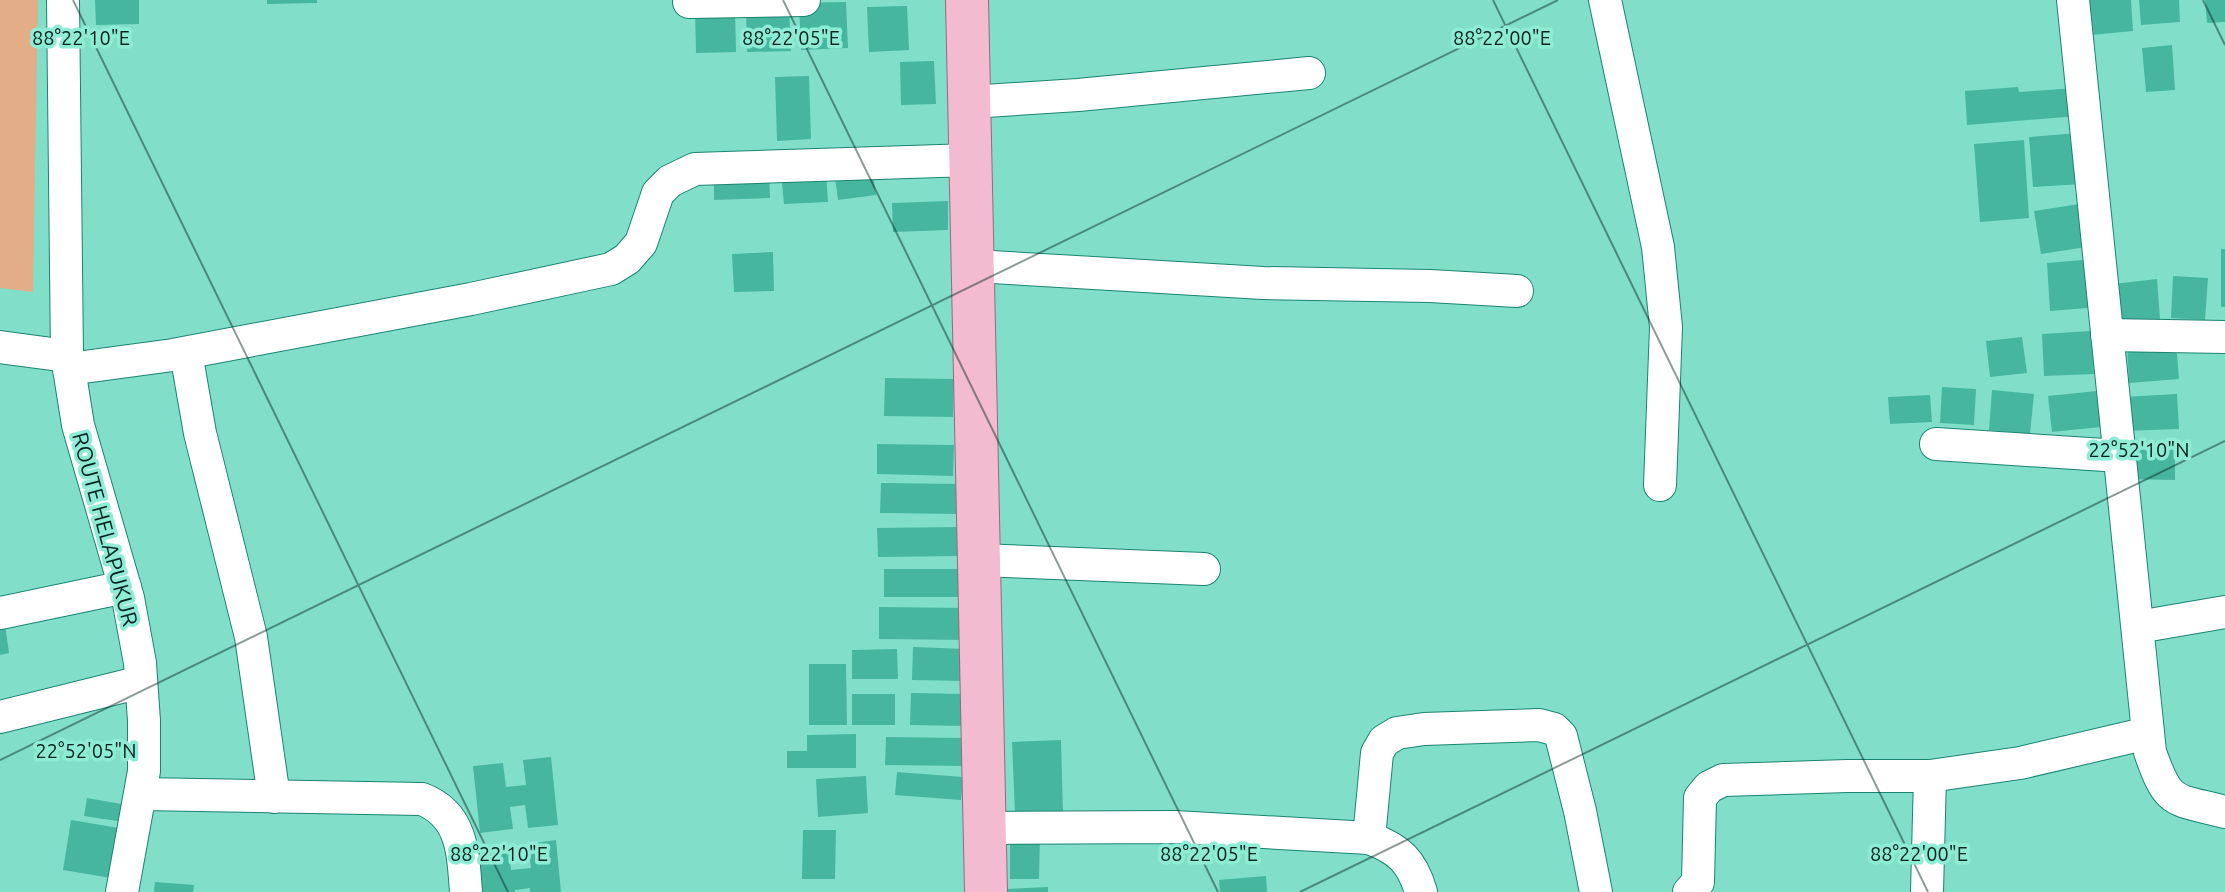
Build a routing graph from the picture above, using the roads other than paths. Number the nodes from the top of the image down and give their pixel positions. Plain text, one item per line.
1 (63, 0) edge
2 (804, 0) edge
3 (967, 0) edge
4 (1605, 0) edge
5 (2073, 0) edge
6 (689, 2) edge
7 (1309, 73) dead end
8 (970, 102) junction
9 (971, 160) junction
10 (974, 266) junction
11 (1517, 291) dead end
12 (2107, 335) junction
13 (2225, 337) edge
14 (0, 347) edge
15 (186, 353) junction
16 (68, 362) junction
17 (1936, 444) dead end
18 (2120, 456) junction
19 (1660, 485) dead end
20 (980, 560) junction
21 (1204, 569) dead end
22 (125, 587) junction
23 (2225, 612) edge
24 (0, 613) edge
25 (2138, 627) junction
26 (141, 682) junction
27 (0, 717) edge
28 (2148, 733) junction
29 (1930, 776) junction
30 (141, 794) junction
31 (274, 797) junction
32 (2225, 812) edge
33 (986, 828) junction
34 (1369, 838) junction
35 (122, 892) edge
36 (466, 892) edge
37 (986, 892) edge
38 (1421, 892) edge
39 (1596, 892) edge
40 (1689, 892) edge
41 (1927, 892) edge

1 - 16 street, ROUTE HELAPUKUR
2 - 6 street
3 - 8 main road
4 - 19 street
5 - 12 street
7 - 8 street
8 - 9 main road
9 - 10 main road
9 - 15 street
10 - 11 street
10 - 20 main road
12 - 13 street
12 - 18 street
14 - 16 street
15 - 16 street
15 - 31 street
16 - 22 street, ROUTE HELAPUKUR
17 - 18 street
18 - 25 street
20 - 21 street
20 - 33 main road
22 - 24 street
22 - 26 street, ROUTE HELAPUKUR
23 - 25 street
25 - 28 street
26 - 27 street
26 - 30 street, ROUTE HELAPUKUR
28 - 29 street
28 - 32 street
29 - 40 street
29 - 41 street
30 - 31 street
30 - 35 street, ROUTE HELAPUKUR
31 - 36 street
33 - 34 street
33 - 37 main road
34 - 38 street
34 - 39 street

